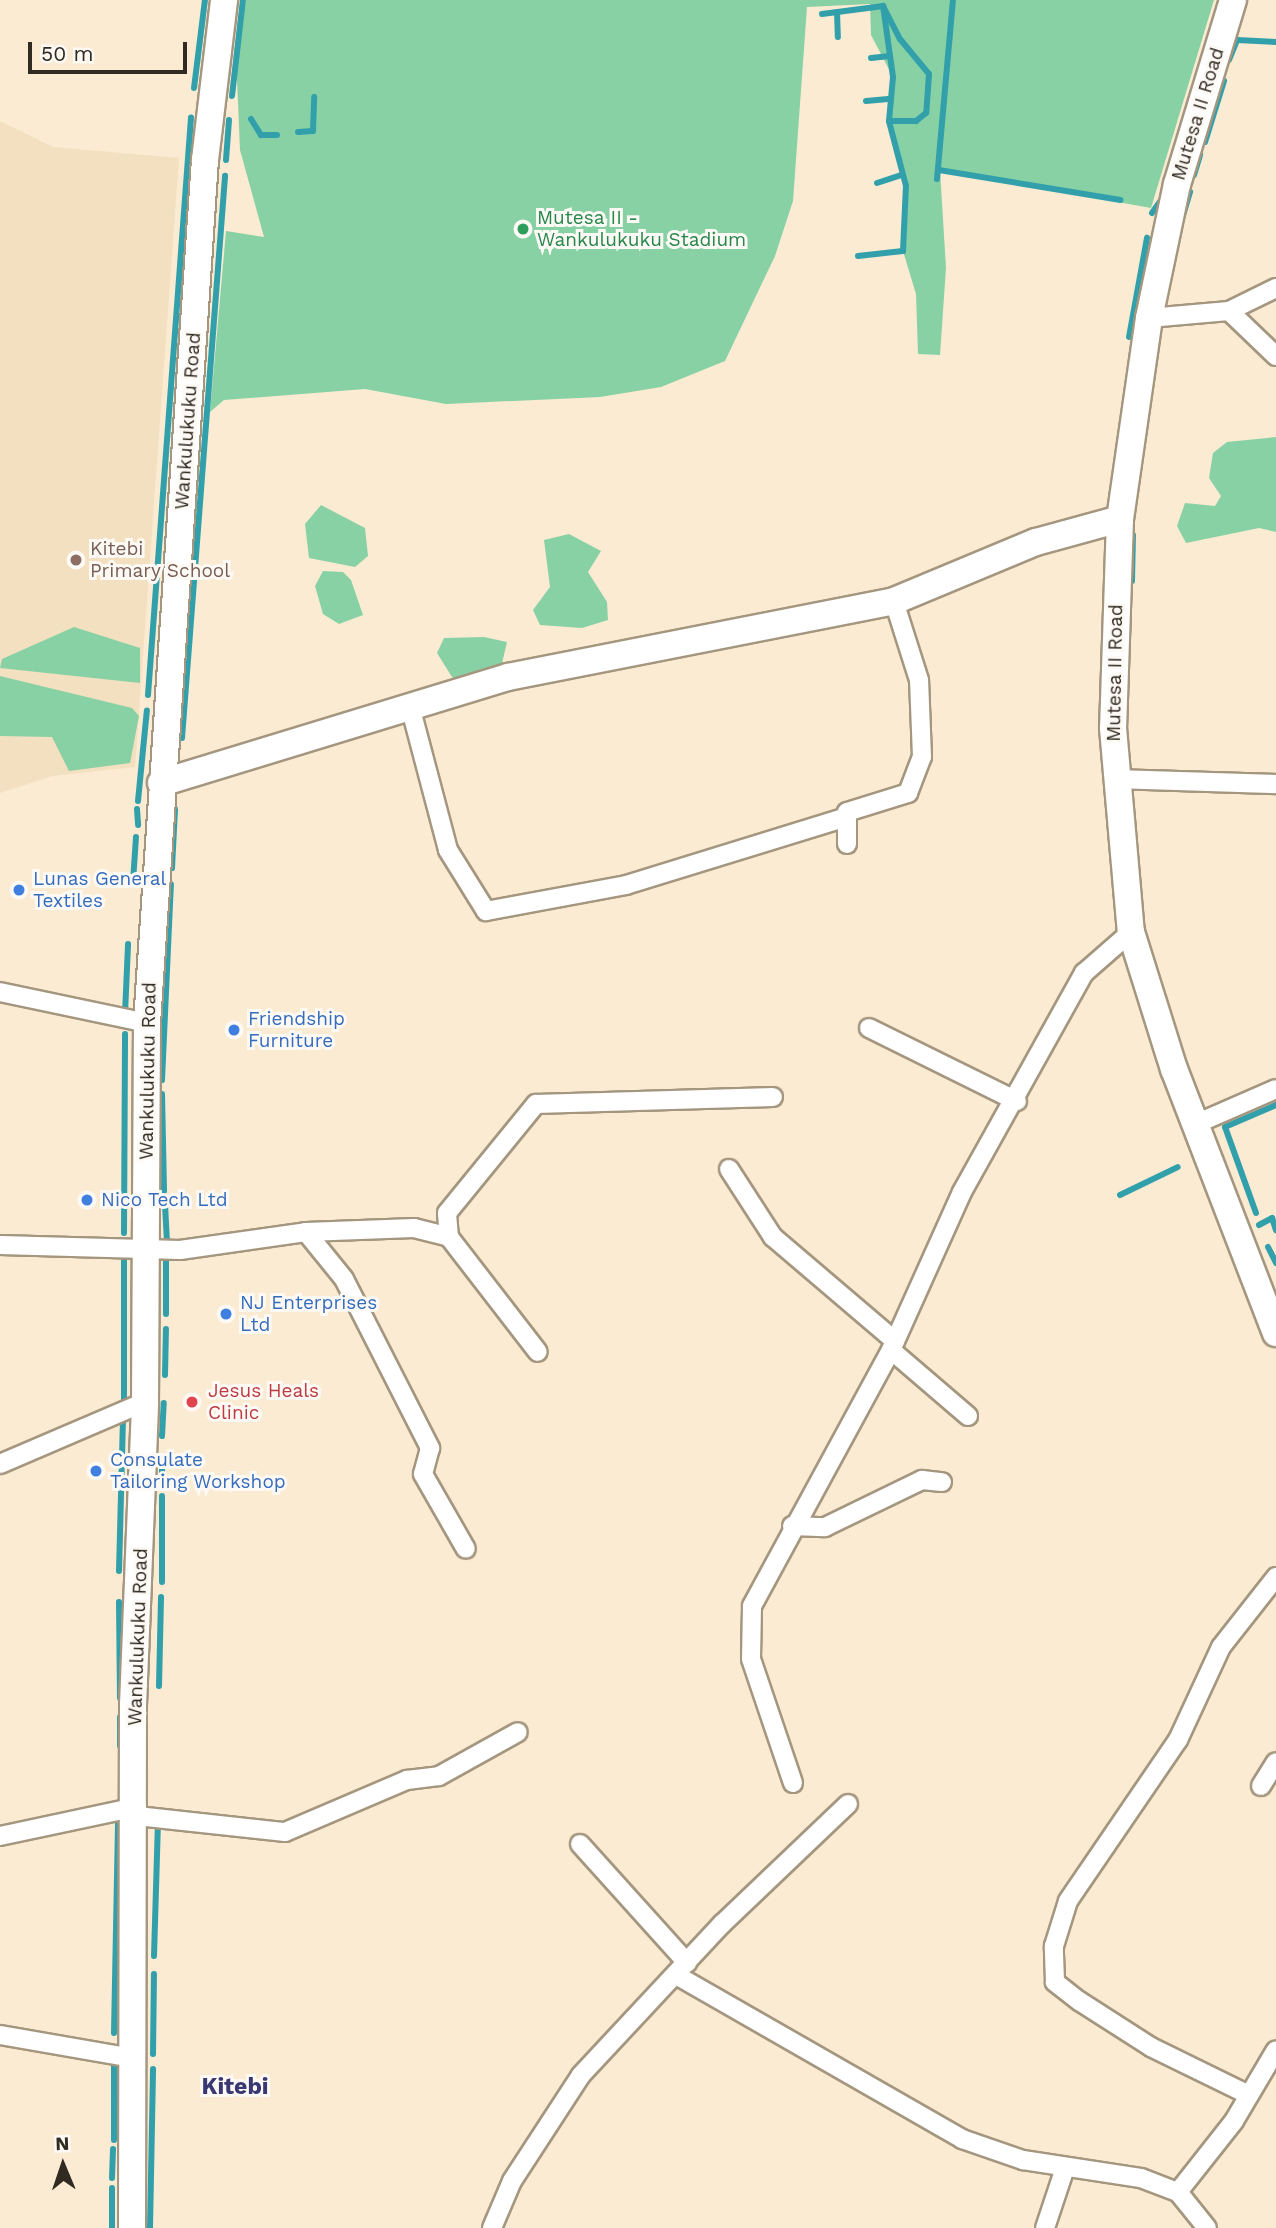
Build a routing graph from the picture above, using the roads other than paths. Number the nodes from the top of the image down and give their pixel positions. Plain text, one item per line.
1 (224, 0) edge
2 (1233, 0) edge
3 (1276, 288) edge
4 (1229, 311) junction
5 (1149, 318) junction
6 (1276, 356) edge
7 (1120, 519) junction
8 (894, 601) junction
9 (410, 706) junction
10 (1115, 779) junction
11 (161, 783) junction
12 (1276, 784) edge
13 (845, 818) junction
14 (847, 844) dead end
15 (1131, 932) junction
16 (0, 992) edge
17 (147, 1023) junction
18 (869, 1028) dead end
19 (1276, 1089) edge
20 (774, 1097) dead end
21 (1017, 1101) junction
22 (1196, 1124) junction
23 (729, 1169) dead end
24 (306, 1232) junction
25 (449, 1237) junction
26 (0, 1245) edge
27 (146, 1249) junction
28 (1276, 1333) edge
29 (893, 1345) junction
30 (538, 1352) dead end
31 (145, 1402) junction
32 (968, 1416) dead end
33 (0, 1464) edge
34 (942, 1482) dead end
35 (792, 1526) junction
36 (466, 1549) dead end
37 (1276, 1577) edge
38 (518, 1732) dead end
39 (1276, 1762) edge
40 (793, 1783) dead end
41 (1261, 1786) dead end
42 (848, 1804) dead end
43 (137, 1812) junction
44 (0, 1836) edge
45 (580, 1844) dead end
46 (681, 1969) junction
47 (0, 2035) edge
48 (1276, 2050) edge
49 (133, 2058) junction
50 (1249, 2095) junction
51 (1065, 2168) junction
52 (1178, 2192) junction
53 (132, 2228) edge
54 (492, 2228) edge
55 (1045, 2228) edge
56 (1207, 2228) edge

1 - 11 street, Wankulukuku Road
2 - 5 street, Mutesa II Road
3 - 4 street
4 - 5 street
4 - 6 street
5 - 7 street, Mutesa II Road
7 - 8 street
7 - 10 street, Mutesa II Road
8 - 9 street
8 - 13 street
9 - 11 street
9 - 13 street
10 - 12 street
10 - 15 street, Mutesa II Road
11 - 17 street, Wankulukuku Road
13 - 14 street
15 - 21 street
15 - 22 street, Mutesa II Road
16 - 17 street
17 - 27 street, Wankulukuku Road
18 - 21 street
19 - 22 street
20 - 25 street
21 - 29 street
22 - 28 street, Mutesa II Road
23 - 29 street
24 - 25 street
24 - 27 street
24 - 36 street
25 - 30 street
26 - 27 street
27 - 31 street, Wankulukuku Road
29 - 32 street
29 - 35 street
31 - 33 street
31 - 43 street, Wankulukuku Road
34 - 35 street
35 - 40 street
37 - 50 street
38 - 43 street
39 - 41 street
42 - 46 street
43 - 44 street
43 - 49 street, Wankulukuku Road
45 - 46 street
46 - 51 street
46 - 54 street
47 - 49 street
48 - 50 street
49 - 53 street, Wankulukuku Road
50 - 52 street
51 - 52 street
51 - 55 street
52 - 56 street

